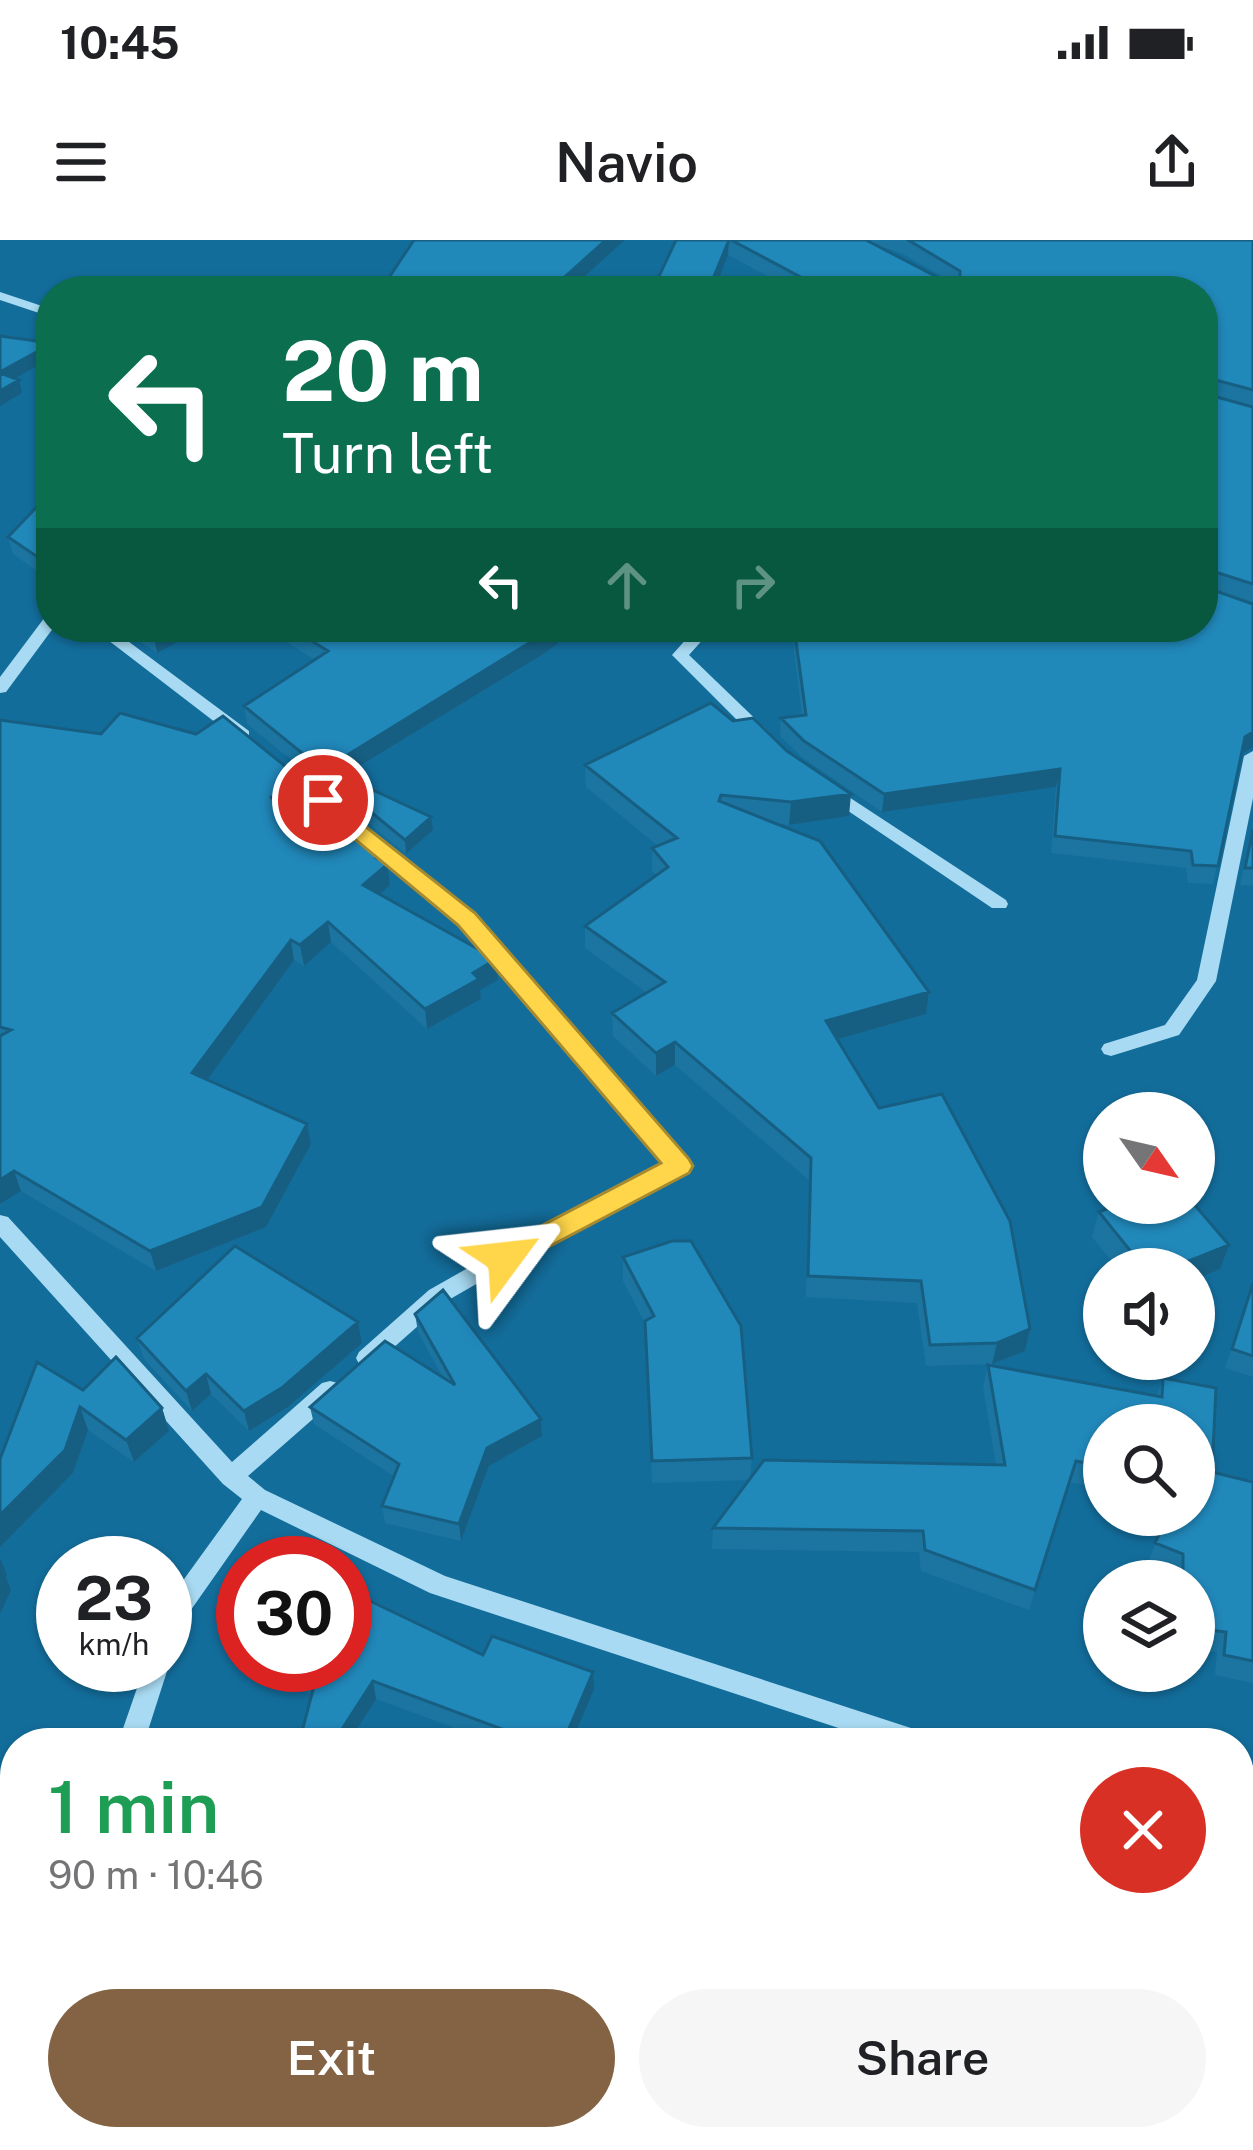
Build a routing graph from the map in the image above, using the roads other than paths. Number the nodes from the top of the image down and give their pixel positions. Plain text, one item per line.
1 (0, 296) edge
2 (36, 308) edge
3 (36, 640) edge
4 (119, 642) edge
5 (692, 642) edge
6 (0, 688) edge
7 (777, 750) edge
8 (269, 756) edge
9 (1253, 756) edge
10 (812, 778) edge
11 (341, 815) edge
12 (999, 904) dead end
13 (1111, 1049) dead end
14 (0, 1223) edge
15 (231, 1477) junction
16 (257, 1497) junction
17 (192, 1588) edge
18 (148, 1692) edge
19 (136, 1728) edge
20 (874, 1728) edge

1 - 2 street
3 - 6 street
4 - 8 street
5 - 7 street
9 - 13 street
10 - 12 street
11 - 15 street
14 - 15 street
15 - 16 street
16 - 17 street
16 - 20 street
18 - 19 street

